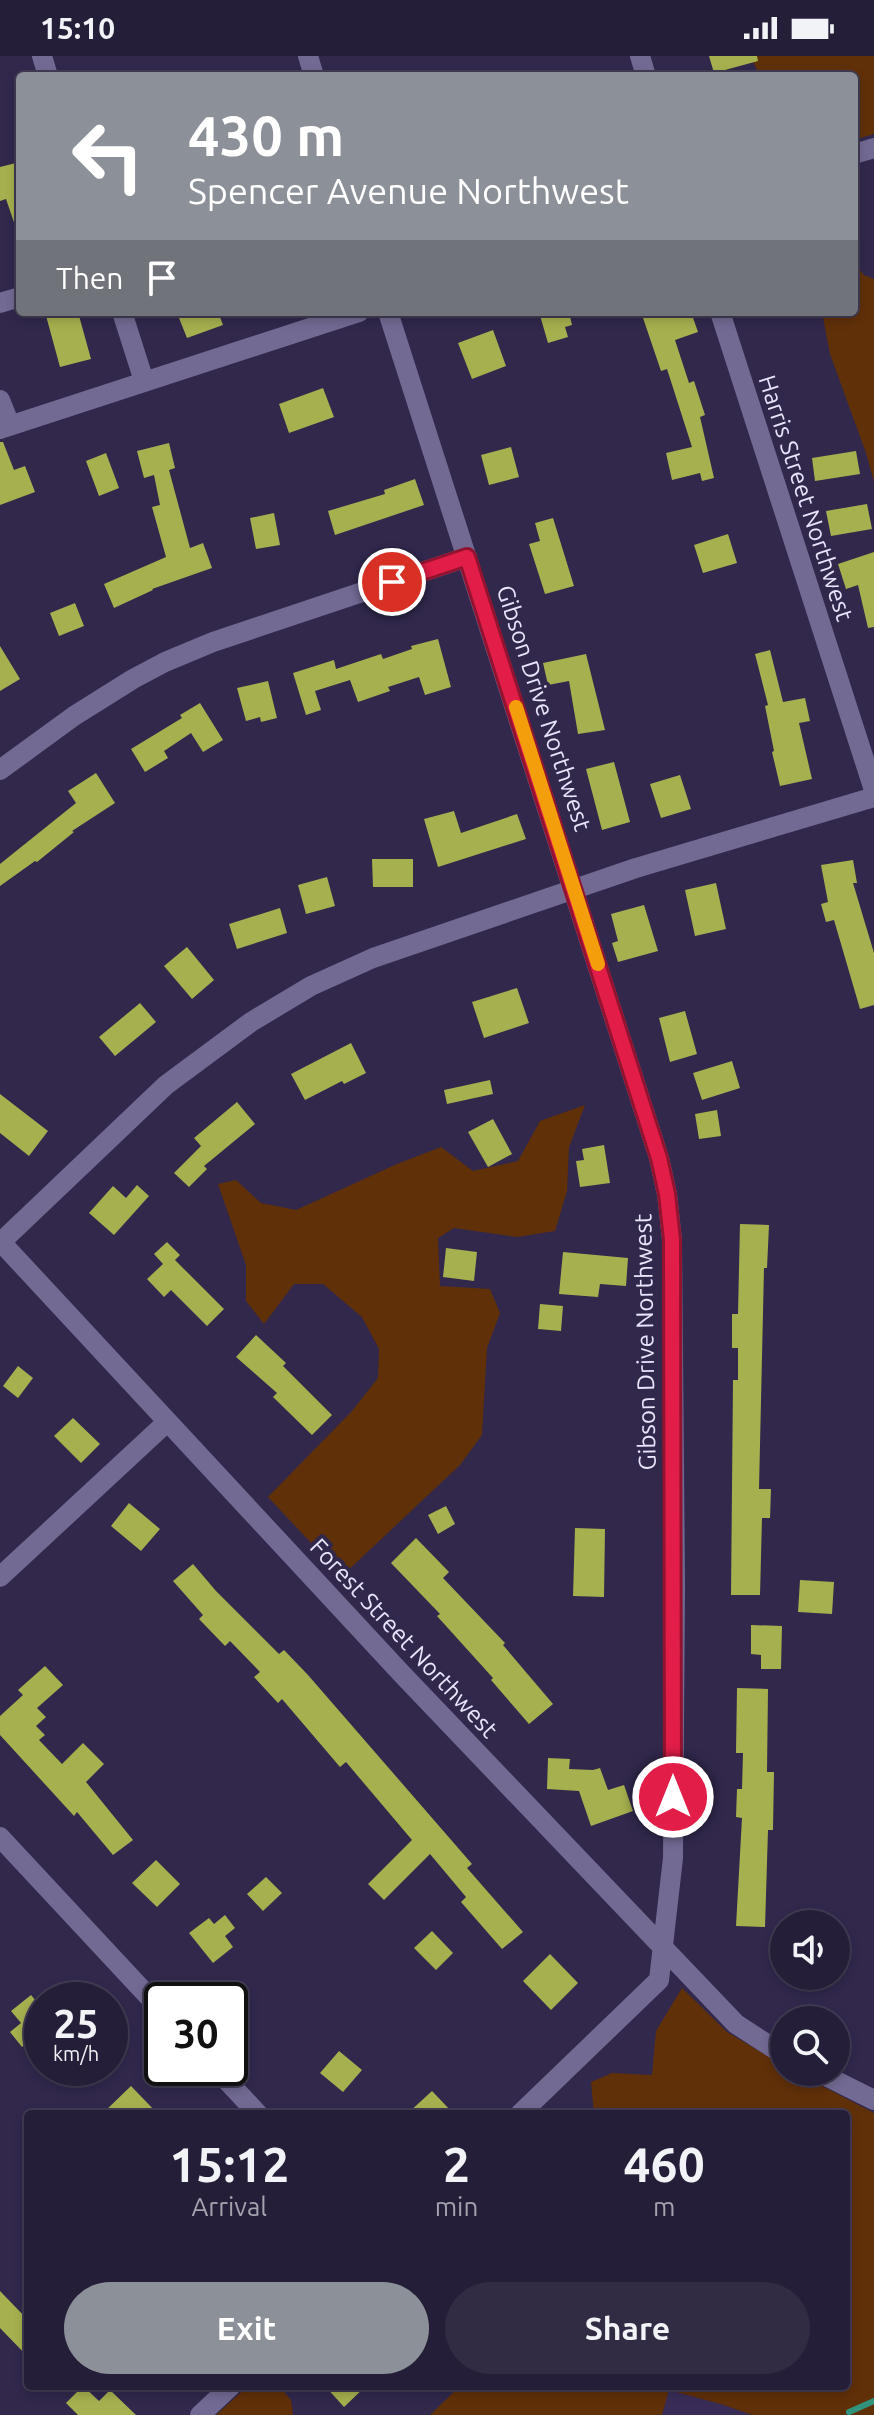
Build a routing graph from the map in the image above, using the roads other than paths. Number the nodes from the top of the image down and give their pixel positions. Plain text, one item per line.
1 (123, 316) edge
2 (347, 316) edge
3 (389, 316) edge
4 (721, 316) edge
5 (144, 381) junction
6 (0, 400) edge
7 (5, 427) edge
8 (467, 557) junction
9 (0, 770) edge
10 (874, 790) edge
11 (874, 797) edge
12 (575, 889) junction
13 (0, 1242) edge
14 (167, 1422) junction
15 (0, 1577) edge
16 (0, 1837) edge
17 (664, 1949) junction
18 (144, 1992) edge
19 (770, 2046) edge
20 (232, 2086) edge
21 (846, 2086) edge
22 (874, 2100) edge
23 (254, 2110) edge
24 (524, 2110) edge
25 (227, 2390) edge
26 (200, 2415) edge

1 - 5 street
2 - 5 street
3 - 8 street, Gibson Drive Northwest
4 - 10 street, Harris Street Northwest
5 - 7 street
6 - 7 street
8 - 9 street
8 - 12 street, Gibson Drive Northwest
11 - 12 street
12 - 13 street
12 - 17 street, Gibson Drive Northwest
13 - 14 street, Forest Street Northwest
14 - 15 street
14 - 17 street, Forest Street Northwest
16 - 18 street
17 - 19 street, Forest Street Northwest
17 - 24 street, Gibson Drive Northwest
20 - 23 street
21 - 22 street
25 - 26 street

